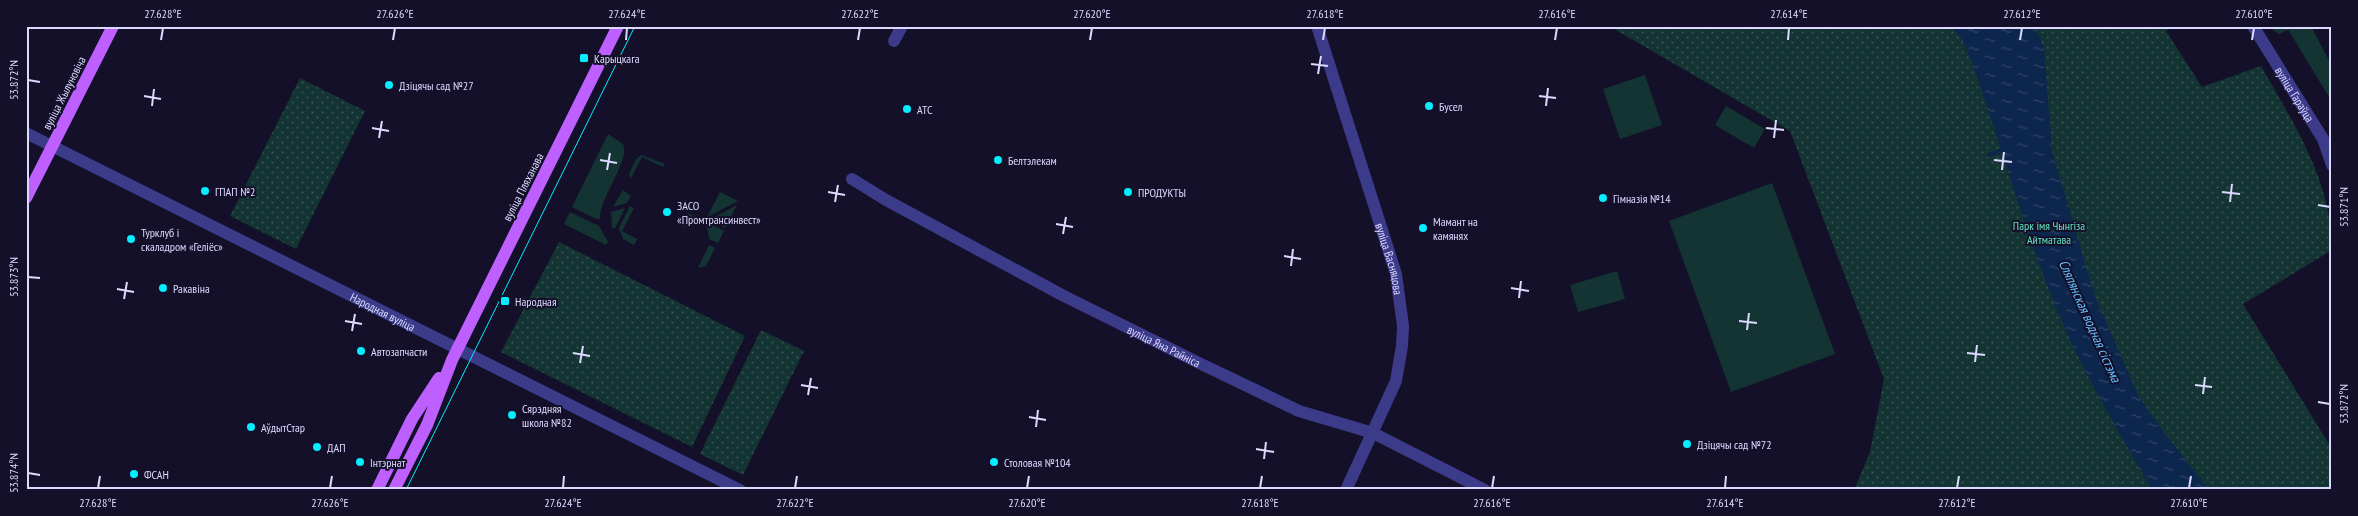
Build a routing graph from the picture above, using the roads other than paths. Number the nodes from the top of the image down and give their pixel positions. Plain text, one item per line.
1 (113, 26) edge
2 (618, 26) edge
3 (902, 26) edge
4 (1317, 26) edge
5 (2253, 26) edge
6 (894, 42) dead end
7 (26, 133) edge
8 (53, 146) junction
9 (2332, 165) edge
10 (852, 179) dead end
11 (26, 198) edge
12 (455, 354) junction
13 (1373, 433) junction
14 (377, 490) edge
15 (394, 490) edge
16 (740, 490) edge
17 (1346, 490) edge
18 (1485, 490) edge

1 - 8 main road, вуліца Жылуновіча
2 - 12 main road, вуліца Пляханава
3 - 6 street
4 - 13 street, вуліца Васняцова
5 - 9 street, вуліца Гараўца
7 - 8 street, Народная вуліца
8 - 11 main road, вуліца Жылуновіча
8 - 12 street, Народная вуліца
10 - 13 street, вуліца Яна Райніса
12 - 14 main road, вуліца Пляханава
12 - 15 main road, вуліца Пляханава
12 - 16 street, Народная вуліца
13 - 17 street, вуліца Васняцова
13 - 18 street, вуліца Яна Райніса

